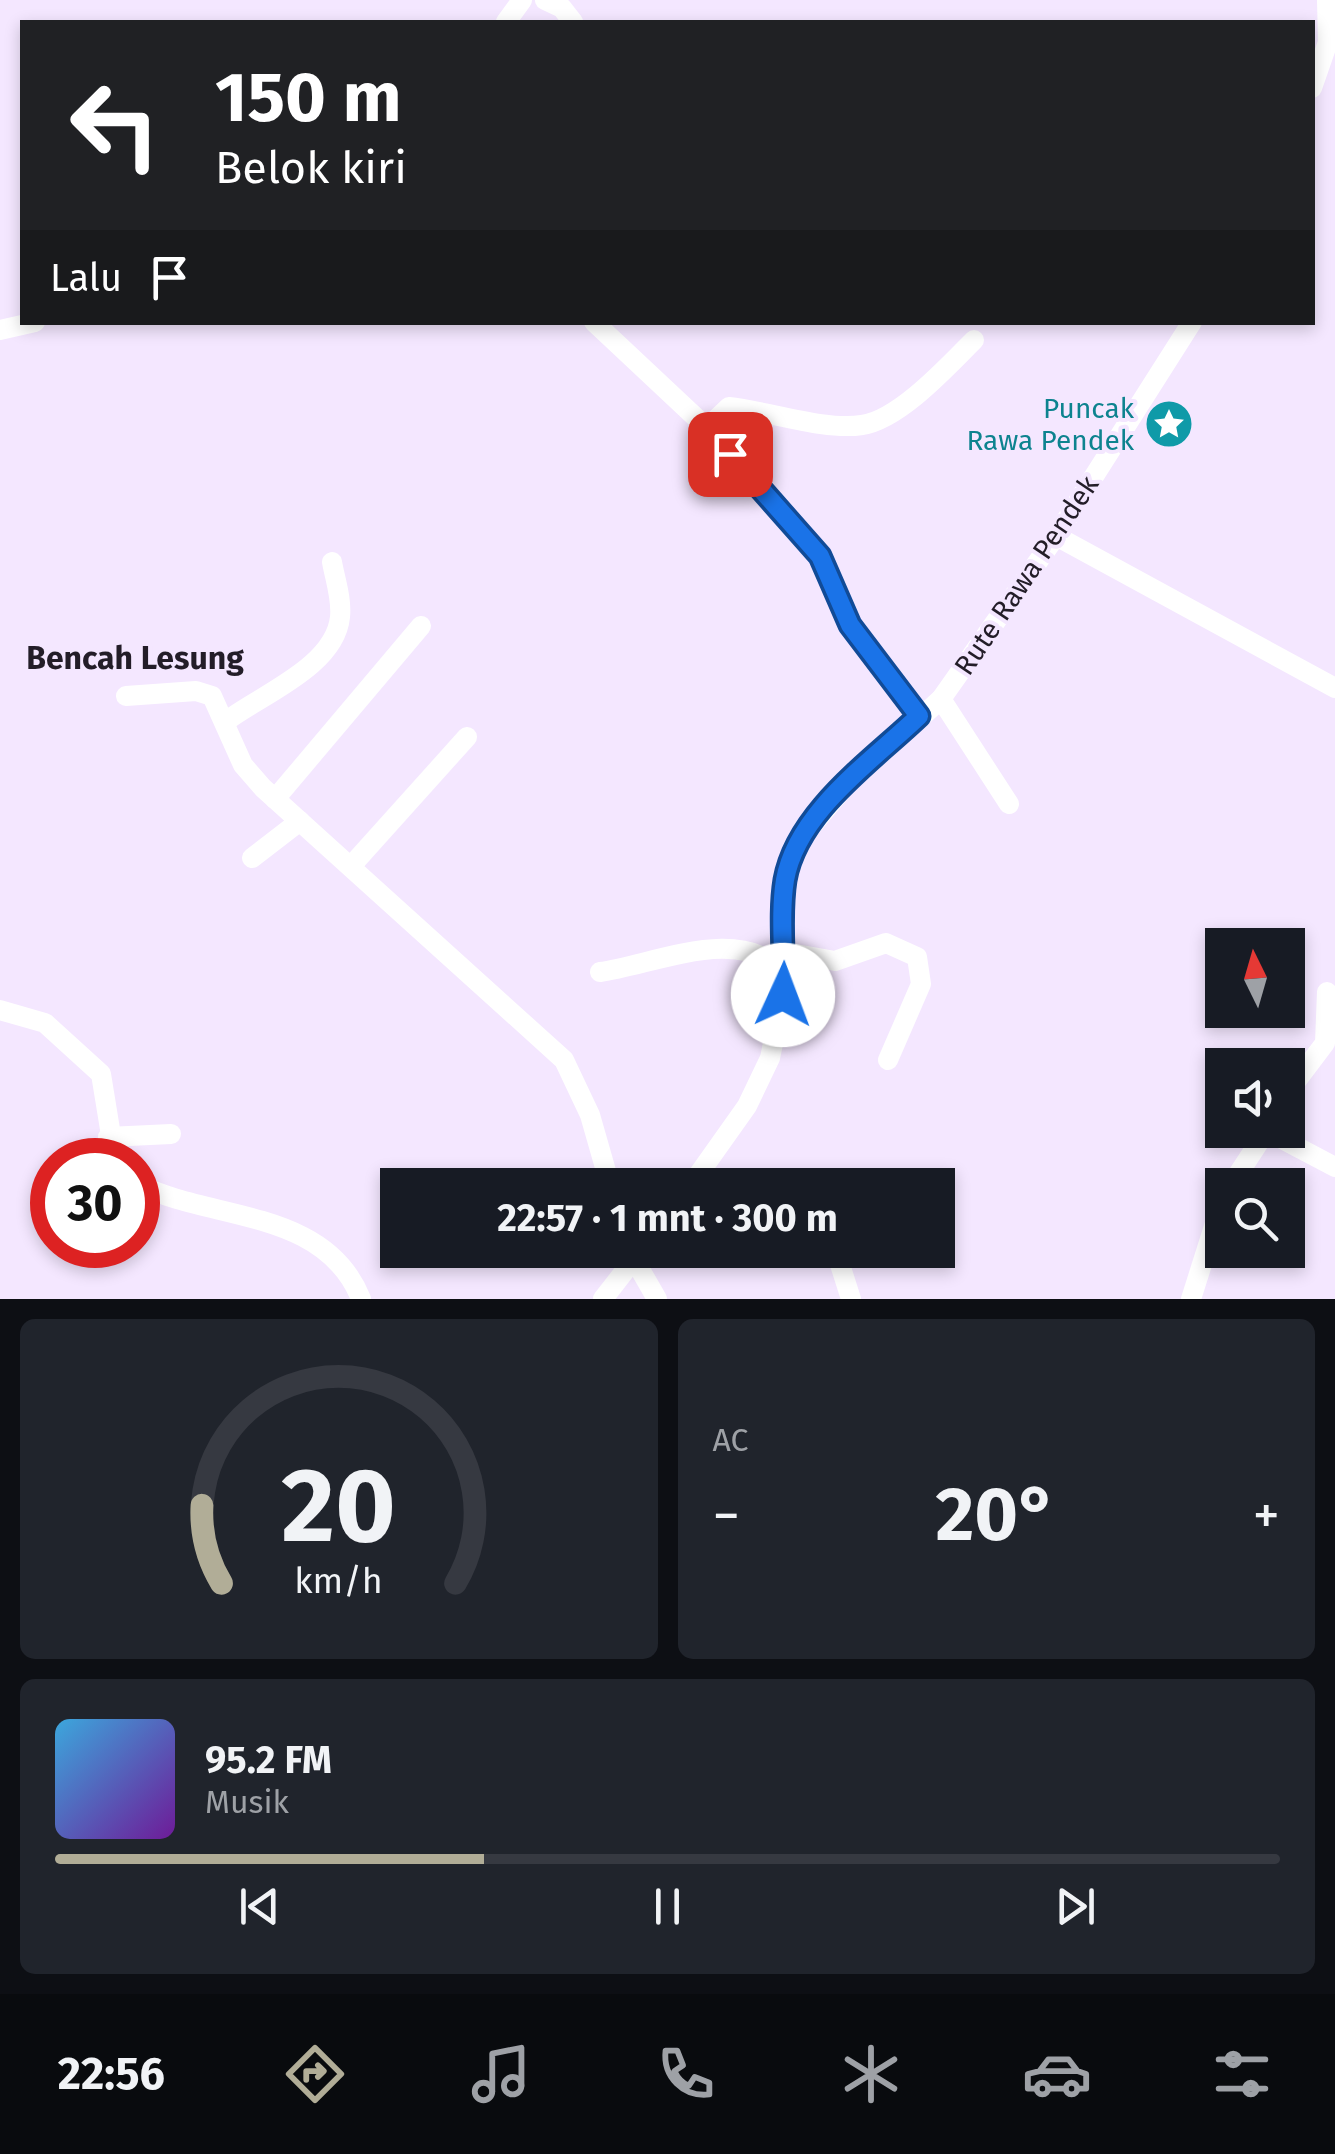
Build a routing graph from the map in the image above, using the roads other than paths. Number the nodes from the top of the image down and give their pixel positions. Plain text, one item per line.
1 (545, 0) edge
2 (1327, 0) edge
3 (571, 20) edge
4 (1332, 32) edge
5 (1315, 80) edge
6 (597, 325) edge
7 (1190, 325) edge
8 (974, 340) dead end
9 (707, 428) junction
10 (1056, 536) junction
11 (332, 562) dead end
12 (421, 626) dead end
13 (1335, 688) edge
14 (126, 696) dead end
15 (941, 699) junction
16 (919, 716) junction
17 (225, 722) junction
18 (467, 737) dead end
19 (275, 799) junction
20 (1009, 804) dead end
21 (300, 821) junction
22 (252, 858) dead end
23 (352, 865) junction
24 (785, 952) junction
25 (600, 972) dead end
26 (784, 974) junction
27 (1328, 992) dead end
28 (0, 1010) edge
29 (888, 1060) dead end
30 (1305, 1069) edge
31 (171, 1134) dead end
32 (108, 1137) joint
33 (1300, 1148) edge
34 (1335, 1167) edge
35 (605, 1168) edge
36 (703, 1168) edge
37 (160, 1190) edge
38 (1205, 1257) edge
39 (624, 1268) edge
40 (641, 1268) edge
41 (841, 1268) edge
42 (361, 1299) edge
43 (603, 1299) edge
44 (657, 1299) edge
45 (852, 1299) edge
46 (1192, 1299) edge

1 - 3 street
2 - 4 street
4 - 5 street
6 - 9 street
7 - 10 street, Rute Rawa Pendek
8 - 9 street
9 - 16 street
10 - 13 street
10 - 15 street, Rute Rawa Pendek
11 - 17 street
12 - 19 street
14 - 17 street
15 - 16 street, Rute Rawa Pendek
15 - 20 street
16 - 24 street, Rute Rawa Pendek
17 - 19 street
18 - 23 street
19 - 21 street
21 - 22 street
21 - 23 street
23 - 35 street
24 - 26 street, Rute Rawa Pendek
24 - 29 street
25 - 26 street
26 - 36 street, Rute Rawa Pendek
27 - 30 street
28 - 32 street
31 - 32 street
33 - 34 street
37 - 42 street
38 - 46 street
39 - 43 street
40 - 44 street
41 - 45 street

